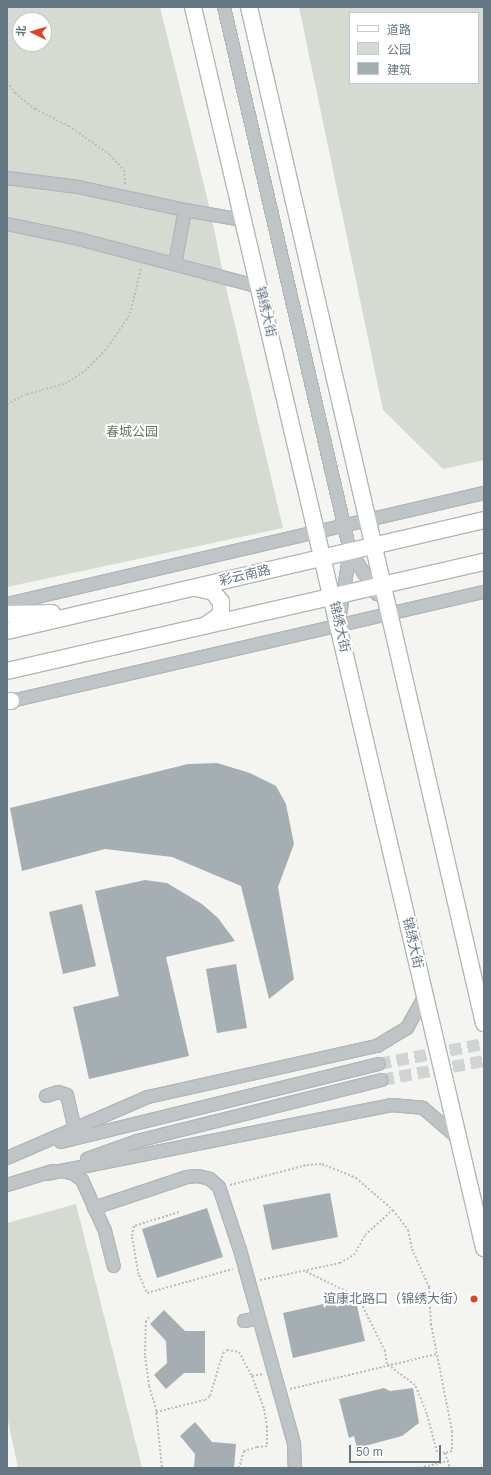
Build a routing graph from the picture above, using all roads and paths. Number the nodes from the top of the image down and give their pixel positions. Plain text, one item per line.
1 (193, 7) edge
2 (224, 7) edge
3 (249, 7) edge
4 (7, 82) edge
5 (7, 178) edge
6 (126, 197) junction
7 (185, 210) junction
8 (243, 220) junction
9 (7, 224) edge
10 (143, 255) junction
11 (175, 264) junction
12 (259, 287) junction
13 (7, 404) edge
14 (484, 493) edge
15 (368, 520) junction
16 (484, 520) edge
17 (344, 526) junction
18 (316, 532) junction
19 (374, 546) junction
20 (350, 551) junction
21 (322, 558) junction
22 (484, 562) edge
23 (378, 586) junction
24 (192, 588) junction
25 (484, 592) edge
26 (338, 595) junction
27 (7, 604) edge
28 (88, 612) junction
29 (7, 614) edge
30 (390, 614) junction
31 (338, 626) junction
32 (200, 627) junction
33 (7, 631) edge
34 (7, 672) edge
35 (8, 701) edge
36 (425, 996) junction
37 (484, 1023) edge
38 (379, 1064) tunnel mouth
39 (382, 1080) tunnel mouth
40 (46, 1096) dead end
41 (75, 1129) junction
42 (458, 1138) junction
43 (25, 1152) junction
44 (7, 1158) edge
45 (61, 1170) junction
46 (46, 1174) junction
47 (7, 1185) edge
48 (219, 1187) junction
49 (94, 1208) junction
50 (393, 1210) junction
51 (179, 1212) dead end
52 (484, 1248) edge
53 (114, 1266) dead end
54 (244, 1266) junction
55 (304, 1271) junction
56 (249, 1282) junction
57 (149, 1317) dead end
58 (258, 1318) junction
59 (244, 1321) dead end
60 (437, 1354) junction
61 (389, 1366) junction
62 (279, 1391) junction
63 (156, 1412) junction
64 (445, 1453) junction
65 (449, 1461) junction
66 (162, 1468) edge
67 (239, 1468) edge
68 (295, 1468) edge
69 (420, 1468) edge
70 (450, 1468) edge

1 - 8 main road, 锦绣大街
2 - 17 street
3 - 15 main road
4 - 6 path
5 - 6 street
6 - 7 street
7 - 8 street
7 - 11 street
8 - 12 main road, 锦绣大街
9 - 10 street
10 - 11 street
10 - 13 path
11 - 12 street
12 - 18 main road, 锦绣大街
14 - 15 street
15 - 17 street
15 - 19 main road
16 - 19 main road, 彩云南路
17 - 18 street
17 - 20 street
18 - 21 main road, 锦绣大街
18 - 27 street
19 - 20 main road, 彩云南路
19 - 23 main road
20 - 21 main road, 彩云南路
20 - 23 street
20 - 26 street
21 - 24 main road, 彩云南路
21 - 26 main road, 锦绣大街
22 - 23 main road
23 - 26 main road
23 - 30 main road
24 - 28 main road, 彩云南路
24 - 32 main road
25 - 30 street
26 - 31 main road, 锦绣大街
26 - 32 main road
28 - 29 main road
28 - 33 main road, 彩云南路
30 - 31 street
30 - 37 main road
31 - 35 street
31 - 36 main road, 锦绣大街
32 - 34 main road
36 - 41 street
36 - 42 main road, 锦绣大街
38 - 43 street
39 - 46 street
40 - 41 street
41 - 43 street
42 - 45 street
42 - 52 main road, 锦绣大街
43 - 44 street
45 - 46 street
45 - 49 street
46 - 47 street
48 - 49 street
48 - 50 path
48 - 54 street
49 - 53 street
50 - 55 path
50 - 60 path
51 - 54 path
54 - 56 street
55 - 56 path
55 - 61 path
56 - 58 street
57 - 63 path
58 - 59 street
58 - 62 street
60 - 61 path
60 - 64 path
61 - 62 path
61 - 64 path
62 - 68 street
63 - 66 path
63 - 67 path
64 - 65 path
65 - 69 path
65 - 70 path

